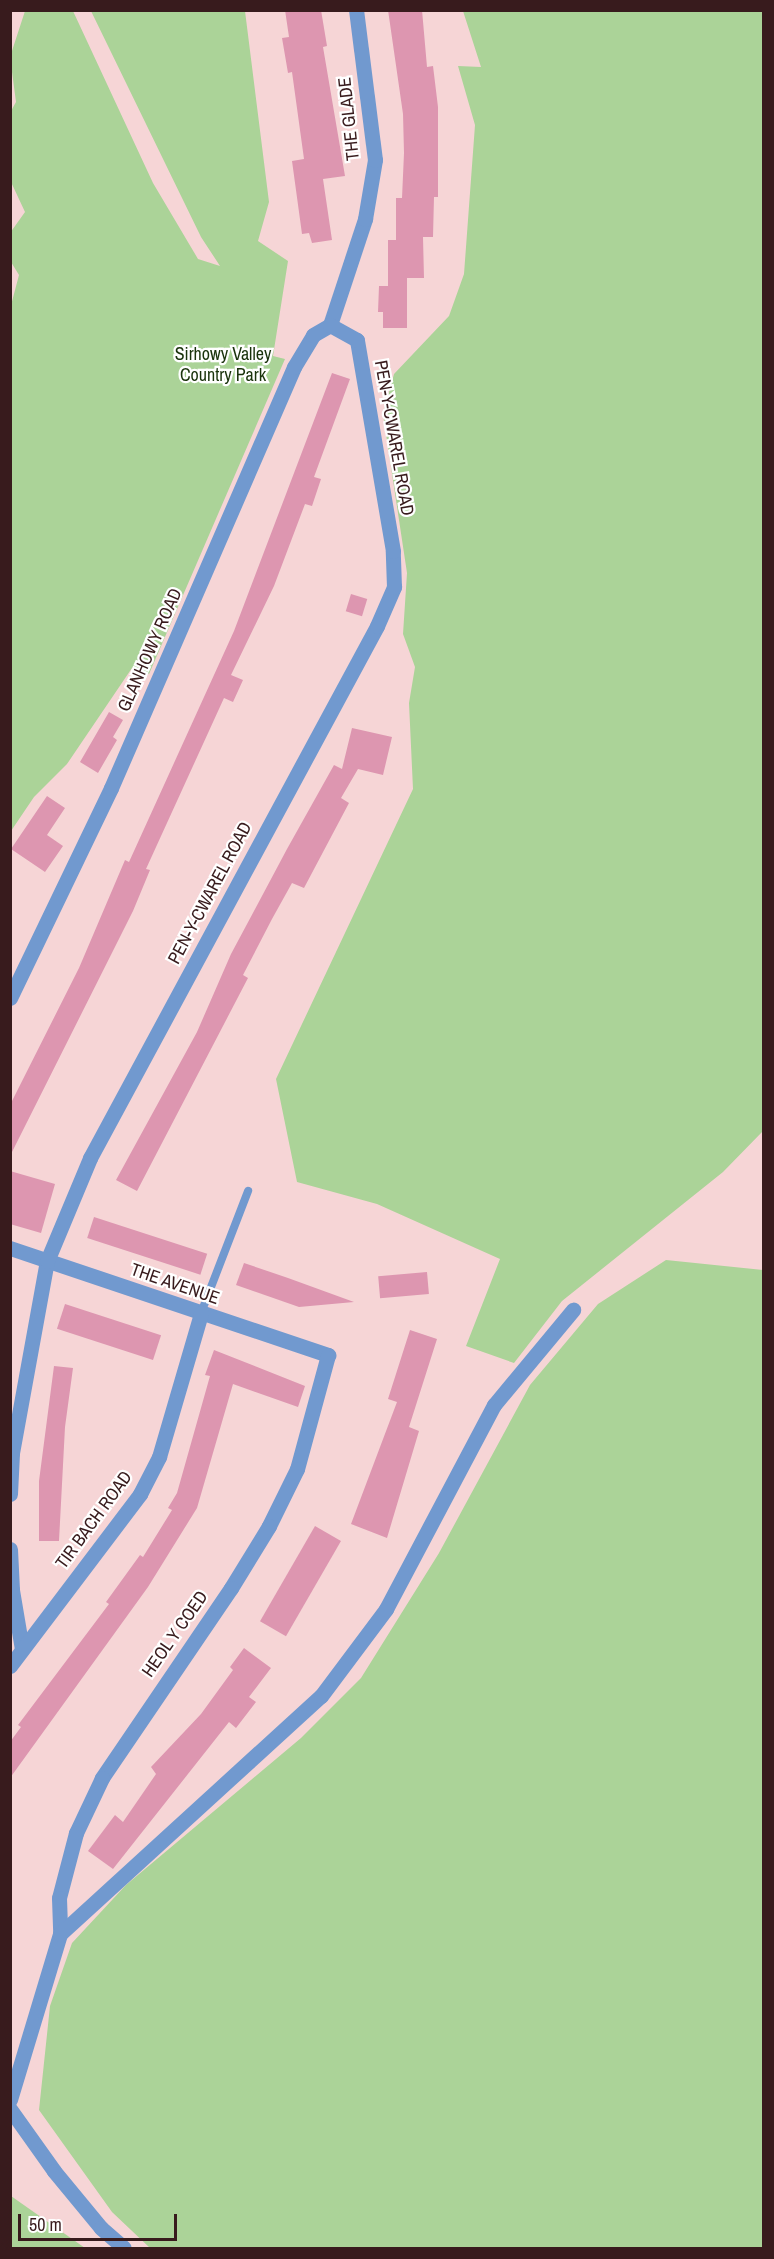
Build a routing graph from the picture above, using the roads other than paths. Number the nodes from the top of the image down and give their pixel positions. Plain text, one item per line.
1 (356, 10) edge
2 (330, 325) junction
3 (10, 998) edge
4 (248, 1191) dead end
5 (10, 1248) edge
6 (47, 1261) junction
7 (573, 1310) dead end
8 (201, 1313) junction
9 (328, 1355) joint
10 (10, 1494) edge
11 (10, 1549) edge
12 (22, 1649) junction
13 (10, 1666) edge
14 (60, 1934) junction
15 (10, 2100) edge
16 (10, 2109) edge
17 (124, 2248) edge

1 - 2 street, THE GLADE
2 - 3 street, GLANHOWY ROAD
2 - 6 street, PEN-Y-CWAREL ROAD
4 - 8 lane
5 - 6 street, THE AVENUE
6 - 8 street, THE AVENUE
6 - 10 street, PEN-Y-CWAREL ROAD
7 - 14 street
8 - 9 street, THE AVENUE
8 - 12 street, TIR BACH ROAD
9 - 14 street, HEOL Y COED
11 - 12 street
12 - 13 street, TIR BACH ROAD
14 - 15 street
16 - 17 street

